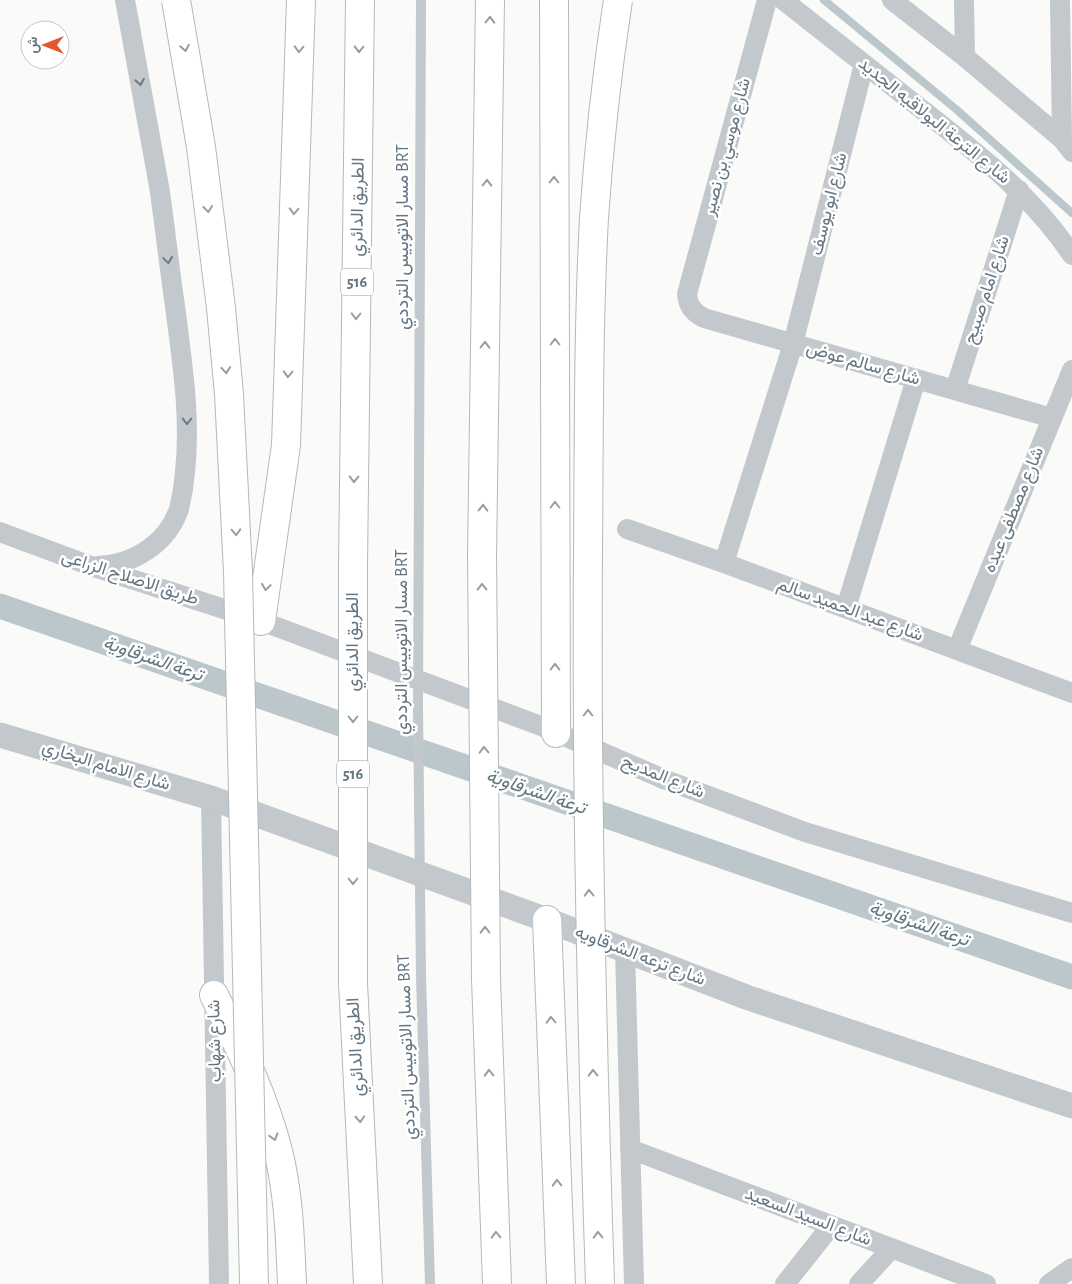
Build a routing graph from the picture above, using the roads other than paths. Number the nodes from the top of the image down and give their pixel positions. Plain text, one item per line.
1 (125, 0) edge
2 (176, 0) edge
3 (300, 0) edge
4 (360, 0) edge
5 (421, 0) edge
6 (490, 0) edge
7 (554, 0) edge
8 (618, 0) edge
9 (767, 0) edge
10 (783, 0) edge
11 (892, 0) edge
12 (964, 0) edge
13 (1060, 0) edge
14 (965, 57) junction
15 (864, 64) junction
16 (1068, 144) edge
17 (1019, 190) junction
18 (1072, 254) edge
19 (686, 294) joint
20 (793, 344) junction
21 (1072, 370) edge
22 (916, 379) junction
23 (955, 390) junction
24 (1052, 418) junction
25 (627, 529) dead end
26 (0, 532) edge
27 (724, 563) junction
28 (90, 566) junction
29 (846, 608) junction
30 (261, 621) junction
31 (957, 650) junction
32 (1072, 693) edge
33 (556, 733) junction
34 (0, 735) edge
35 (211, 798) junction
36 (1072, 912) edge
37 (547, 920) junction
38 (626, 950) junction
39 (214, 995) junction
40 (1072, 1106) edge
41 (630, 1149) junction
42 (831, 1226) junction
43 (892, 1248) junction
44 (1072, 1268) edge
45 (219, 1284) edge
46 (254, 1284) edge
47 (292, 1284) edge
48 (368, 1284) edge
49 (430, 1284) edge
50 (497, 1284) edge
51 (561, 1284) edge
52 (600, 1284) edge
53 (634, 1284) edge
54 (784, 1284) edge
55 (858, 1284) edge
56 (986, 1284) edge
57 (1049, 1284) edge

1 -> 28 street
2 -> 46 highway, bridge
3 -> 30 highway
4 -> 48 highway, الطريق الدائري / 516, bridge
5 - 49 lane, مسار الاتوبيس الترددي BRT
50 -> 6 highway, bridge
33 -> 7 highway
52 -> 8 highway, bridge
9 - 19 street, شارع موسي بن نصير
10 - 15 street, شارع الترعة البولاقيه الجديد
11 - 14 street
12 - 14 street
13 - 16 street
14 - 16 street
15 - 17 street, شارع الترعة البولاقيه الجديد
15 - 20 street, شارع ابو يوسف
17 - 18 street, شارع الترعة البولاقيه الجديد
17 - 23 street, شارع امام صبيح
19 - 20 street, شارع سالم عوض
20 - 22 street, شارع سالم عوض
20 - 27 street, شارع ابو يوسف
21 - 24 street, شارع مصطفى عبده
22 - 23 street, شارع سالم عوض
22 - 29 street
23 - 24 street, شارع سالم عوض
24 - 31 street, شارع مصطفى عبده
25 - 27 street, شارع عبد الحميد سالم
26 - 28 street, طريق الاصلاح الزراعى
27 - 29 street, شارع عبد الحميد سالم
28 - 30 street, طريق الاصلاح الزراعى
29 - 31 street, شارع عبد الحميد سالم
30 - 33 street, شارع المديح
31 - 32 street, شارع عبد الحميد سالم
33 - 36 street, شارع المديح
34 - 35 street, شارع الامام البخاري
35 - 37 street, شارع ترعه الشرقاويه
35 - 39 street, شارع شهاب
37 - 38 street, شارع ترعه الشرقاويه
51 -> 37 highway
38 - 40 street, شارع ترعه الشرقاويه
38 - 41 street
39 - 45 street, شارع شهاب
39 -> 47 highway
41 - 42 street, شارع السيد السعيد
41 - 53 street
42 - 43 street, شارع السيد السعيد
42 - 54 street
43 - 55 street
43 - 56 street, شارع السيد السعيد
44 - 57 street

